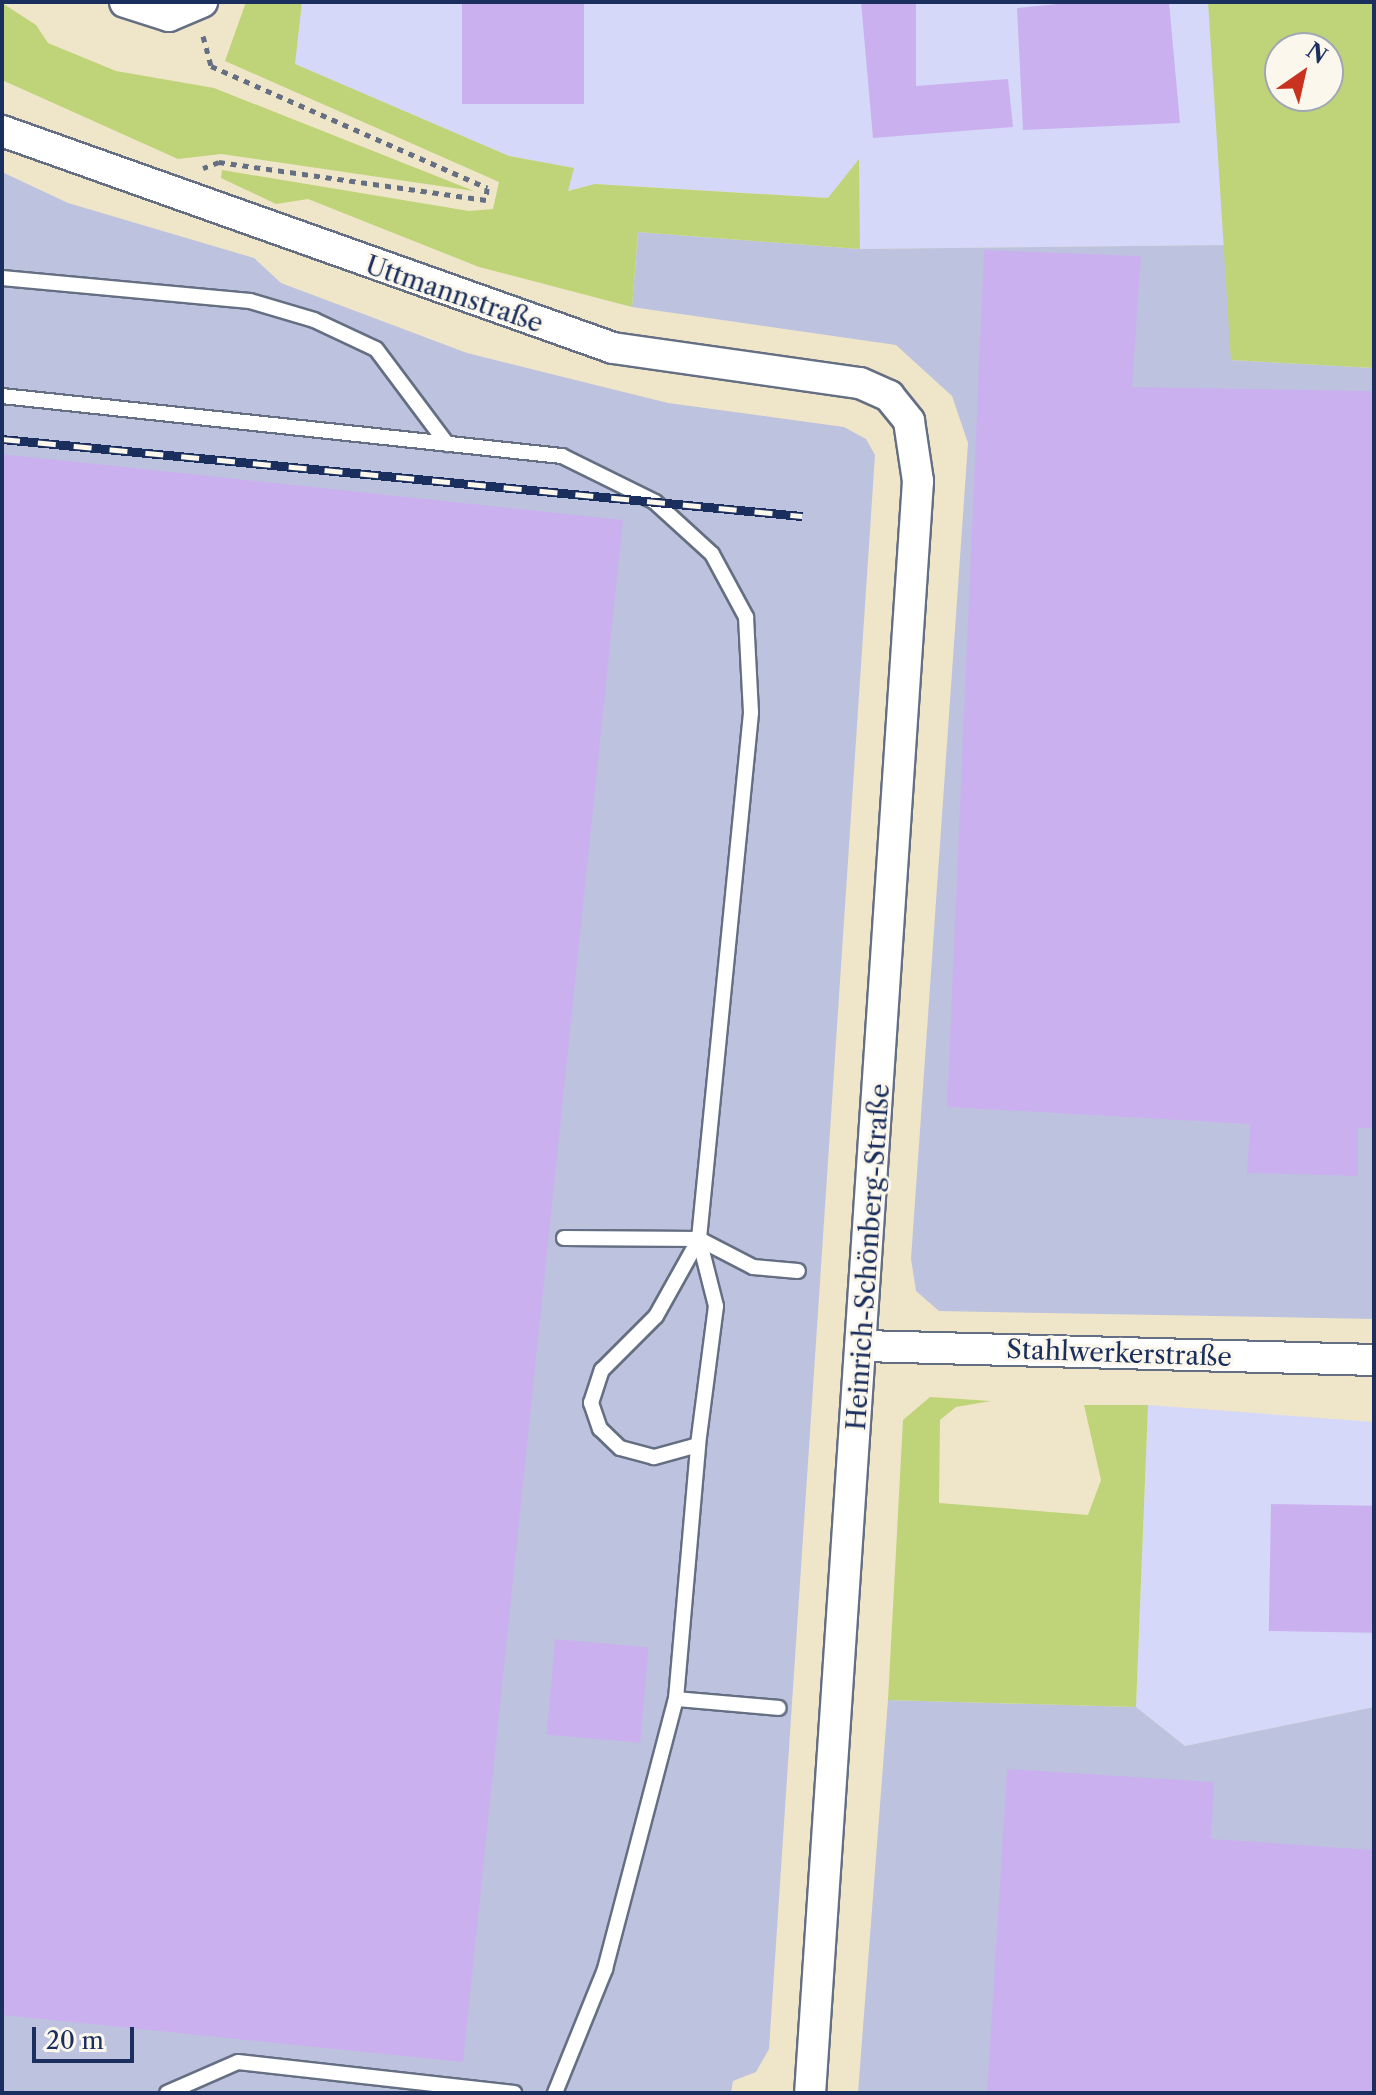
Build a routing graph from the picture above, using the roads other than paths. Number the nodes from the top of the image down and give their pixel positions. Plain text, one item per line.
1 (125, 2) edge
2 (199, 6) edge
3 (2, 131) edge
4 (2, 278) edge
5 (2, 396) edge
6 (909, 421) joint
7 (447, 444) junction
8 (564, 1238) dead end
9 (699, 1239) junction
10 (798, 1271) dead end
11 (864, 1346) junction
12 (1374, 1360) edge
13 (698, 1445) junction
14 (676, 1699) junction
15 (779, 1708) dead end
16 (167, 2093) edge
17 (514, 2093) edge
18 (555, 2093) edge
19 (810, 2093) edge

1 - 2 street
3 - 6 street, Uttmannstraße
4 - 7 lane
5 - 7 lane
6 - 11 street, Heinrich-Schönberg-Straße
7 - 9 lane
8 - 9 lane
9 - 10 lane
9 - 13 lane
9 - 13 lane
11 - 12 street, Stahlwerkerstraße
11 - 19 street, Heinrich-Schönberg-Straße
13 - 14 lane
14 - 15 lane
14 - 18 lane
16 - 17 lane

